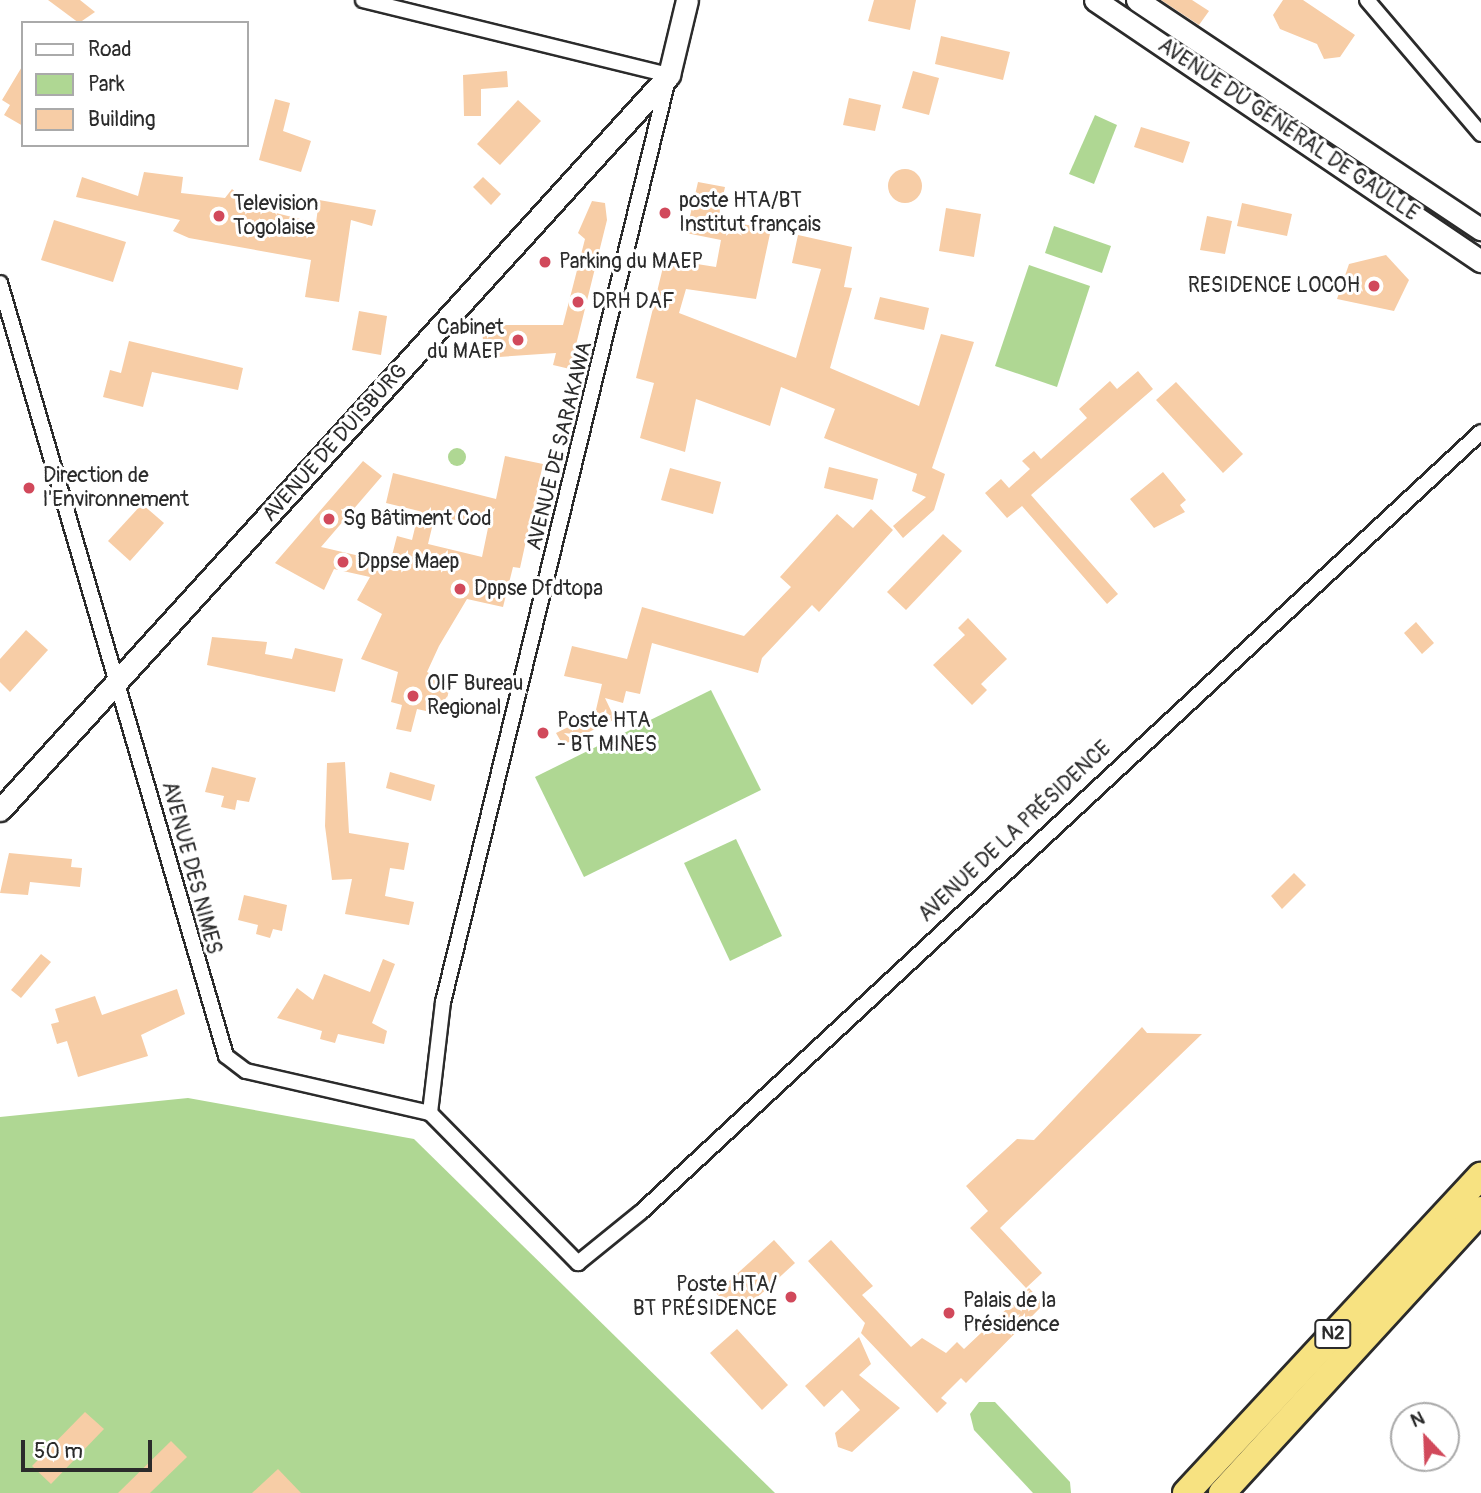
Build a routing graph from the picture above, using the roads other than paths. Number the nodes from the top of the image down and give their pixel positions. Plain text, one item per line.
1 (363, 0) edge
2 (687, 0) edge
3 (1095, 0) edge
4 (1138, 0) edge
5 (1367, 0) edge
6 (1127, 21) junction
7 (1177, 27) junction
8 (1165, 47) junction
9 (669, 75) junction
10 (1481, 134) edge
11 (1481, 229) edge
12 (1481, 261) edge
13 (0, 283) edge
14 (1481, 432) edge
15 (120, 680) junction
16 (0, 810) edge
17 (430, 1113) junction
18 (1481, 1176) edge
19 (1481, 1210) edge
20 (1186, 1493) edge
21 (1222, 1493) edge

1 - 9 street
2 - 9 street
3 - 6 street, AVENUE DU GÉNÉRAL DE GAULLE
4 - 6 street
4 - 7 street, AVENUE DU GÉNÉRAL DE GAULLE
5 - 10 street
6 - 8 street, AVENUE DU GÉNÉRAL DE GAULLE
7 - 8 street
7 - 11 street, AVENUE DU GÉNÉRAL DE GAULLE
8 - 12 street, AVENUE DU GÉNÉRAL DE GAULLE
9 - 15 street, AVENUE DE DUISBURG
9 - 17 street, AVENUE DE SARAKAWA
13 - 15 street, AVENUE DES NIMES
14 - 17 street, AVENUE DE LA PRÉSIDENCE
15 - 16 street, AVENUE DE DUISBURG
15 - 17 street, AVENUE DES NIMES
18 - 20 highway, N2
19 - 21 highway, N2

